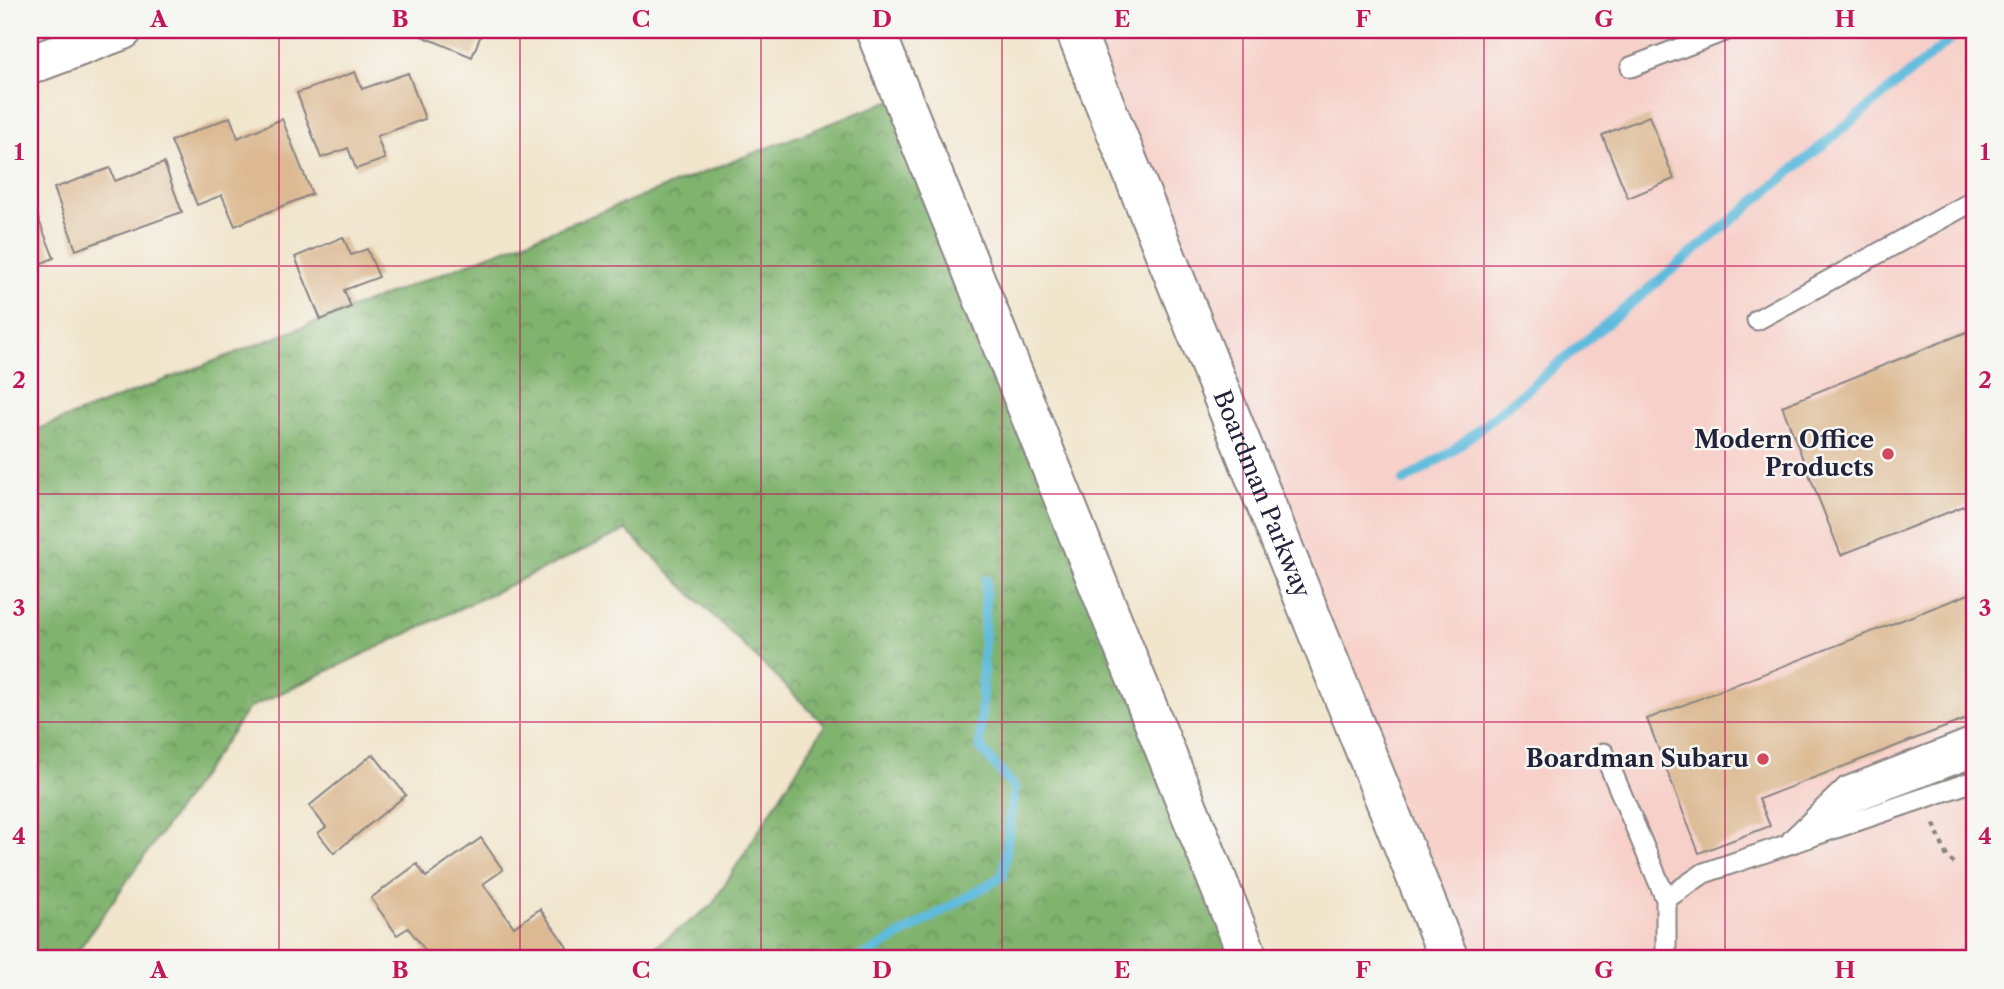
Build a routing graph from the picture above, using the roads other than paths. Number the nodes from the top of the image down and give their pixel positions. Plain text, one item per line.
1 (122, 30) edge
2 (875, 30) edge
3 (1074, 30) edge
4 (1727, 30) edge
5 (30, 65) edge
6 (1631, 67) dead end
7 (1974, 198) edge
8 (1757, 320) dead end
9 (1974, 737) edge
10 (1604, 753) dead end
11 (1974, 757) edge
12 (1974, 781) edge
13 (1787, 845) junction
14 (1667, 900) junction
15 (1249, 959) edge
16 (1449, 959) edge
17 (1670, 959) edge

1 - 5 main road
2 - 15 main road
3 - 16 main road, Boardman Parkway
4 - 6 lane
7 - 8 lane
9 - 13 lane
10 - 14 lane
11 - 13 lane
12 - 13 lane
13 - 14 lane
14 - 17 lane

